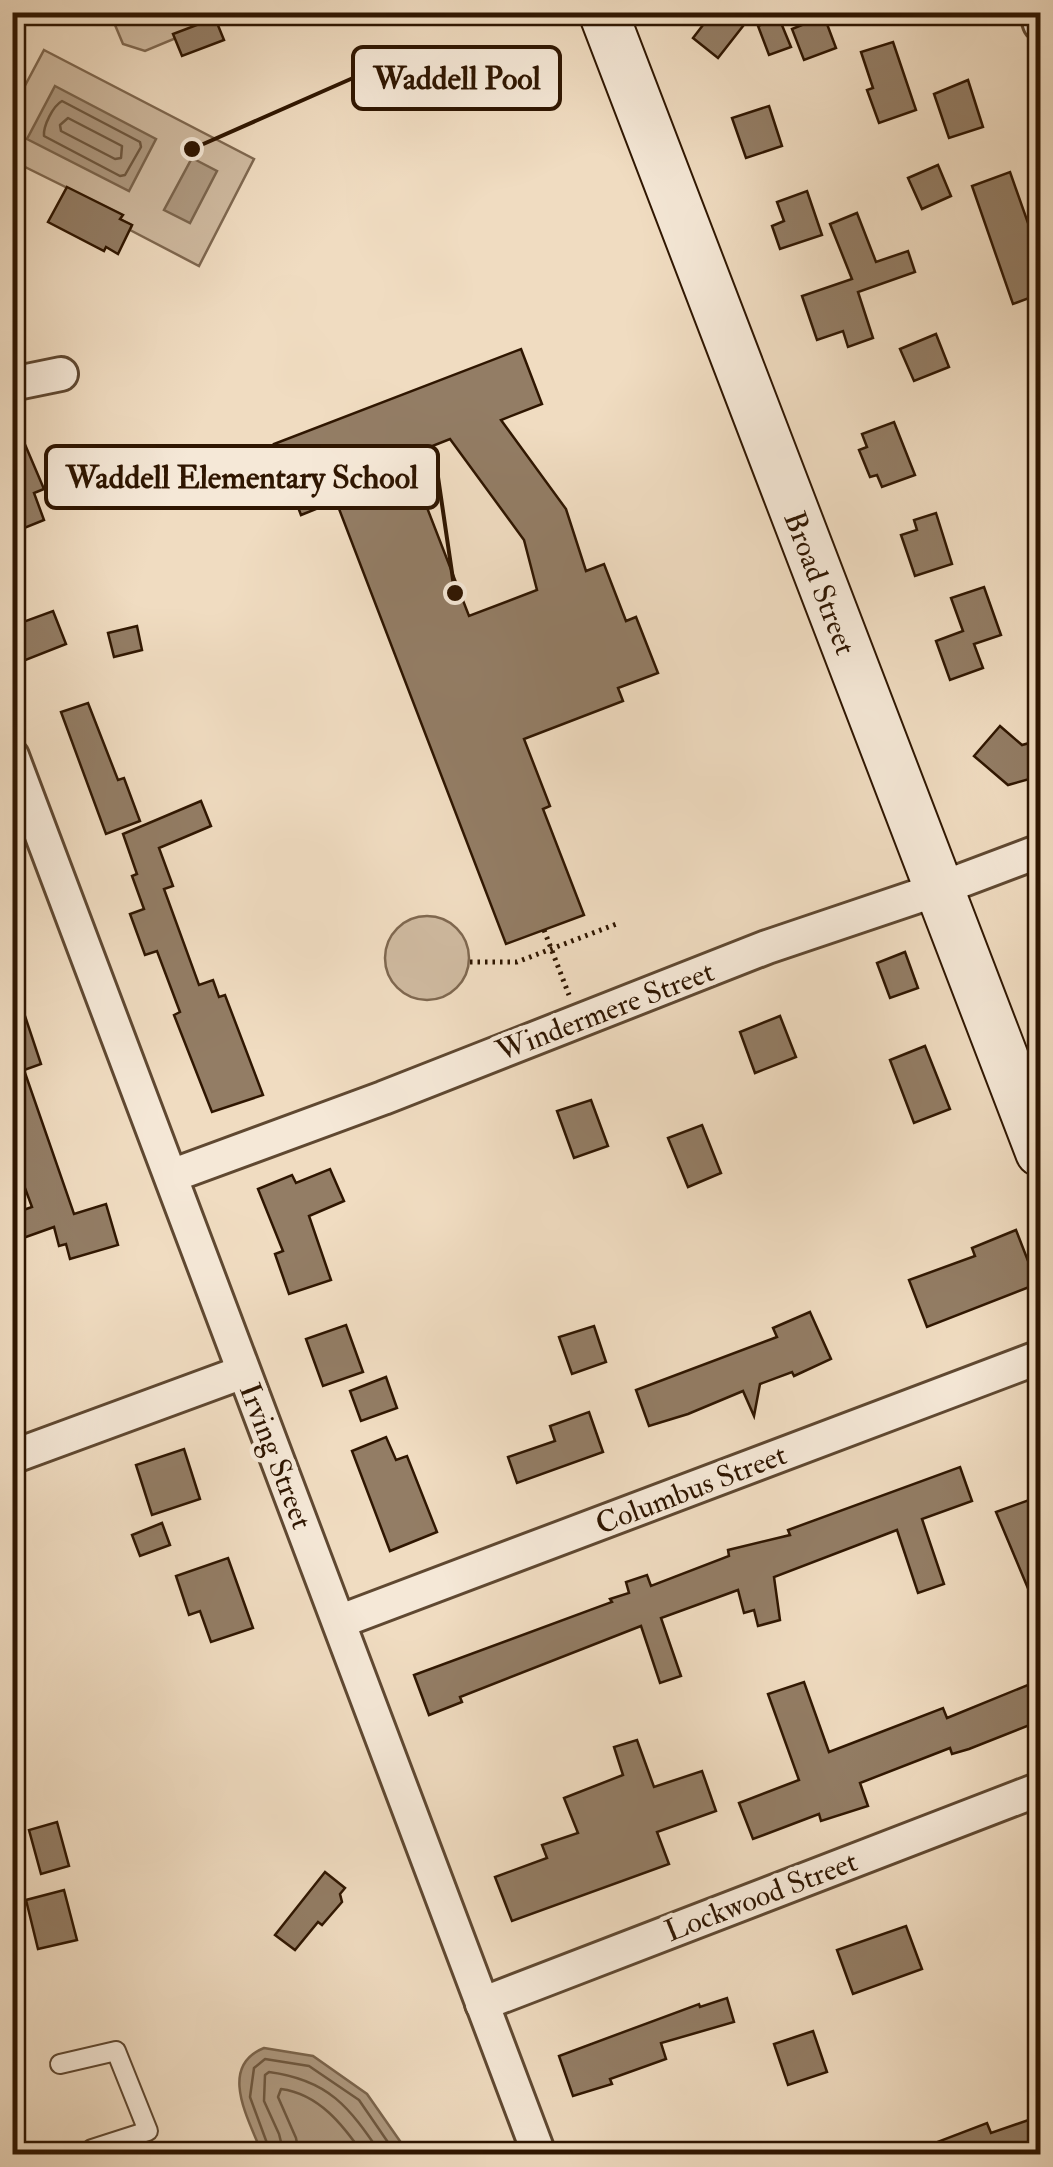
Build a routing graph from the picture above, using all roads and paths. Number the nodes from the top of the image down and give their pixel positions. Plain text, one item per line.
1 (603, 12) edge
2 (1036, 12) edge
3 (1040, 24) edge
4 (62, 374) dead end
5 (12, 384) edge
6 (12, 756) edge
7 (1040, 850) edge
8 (939, 889) junction
9 (619, 924) dead end
10 (544, 930) dead end
11 (552, 951) junction
12 (470, 962) dead end
13 (570, 998) dead end
14 (1040, 1152) edge
15 (171, 1176) junction
16 (1040, 1357) edge
17 (243, 1372) junction
18 (12, 1457) edge
19 (340, 1621) junction
20 (1040, 1788) edge
21 (482, 2004) junction
22 (60, 2064) dead end
23 (92, 2149) dead end
24 (539, 2154) edge

1 - 8 street, Broad Street
2 - 3 street
4 - 5 street
6 - 15 street, Irving Street
7 - 8 street, Windermere Street
8 - 14 street, Broad Street
8 - 15 street, Windermere Street
9 - 11 path
10 - 11 path
11 - 12 path
11 - 13 path
15 - 17 street, Irving Street
16 - 19 street, Columbus Street
17 - 18 street
17 - 19 street, Irving Street
19 - 21 street, Irving Street
20 - 21 street, Lockwood Street
21 - 24 street, Irving Street
22 - 23 lane

